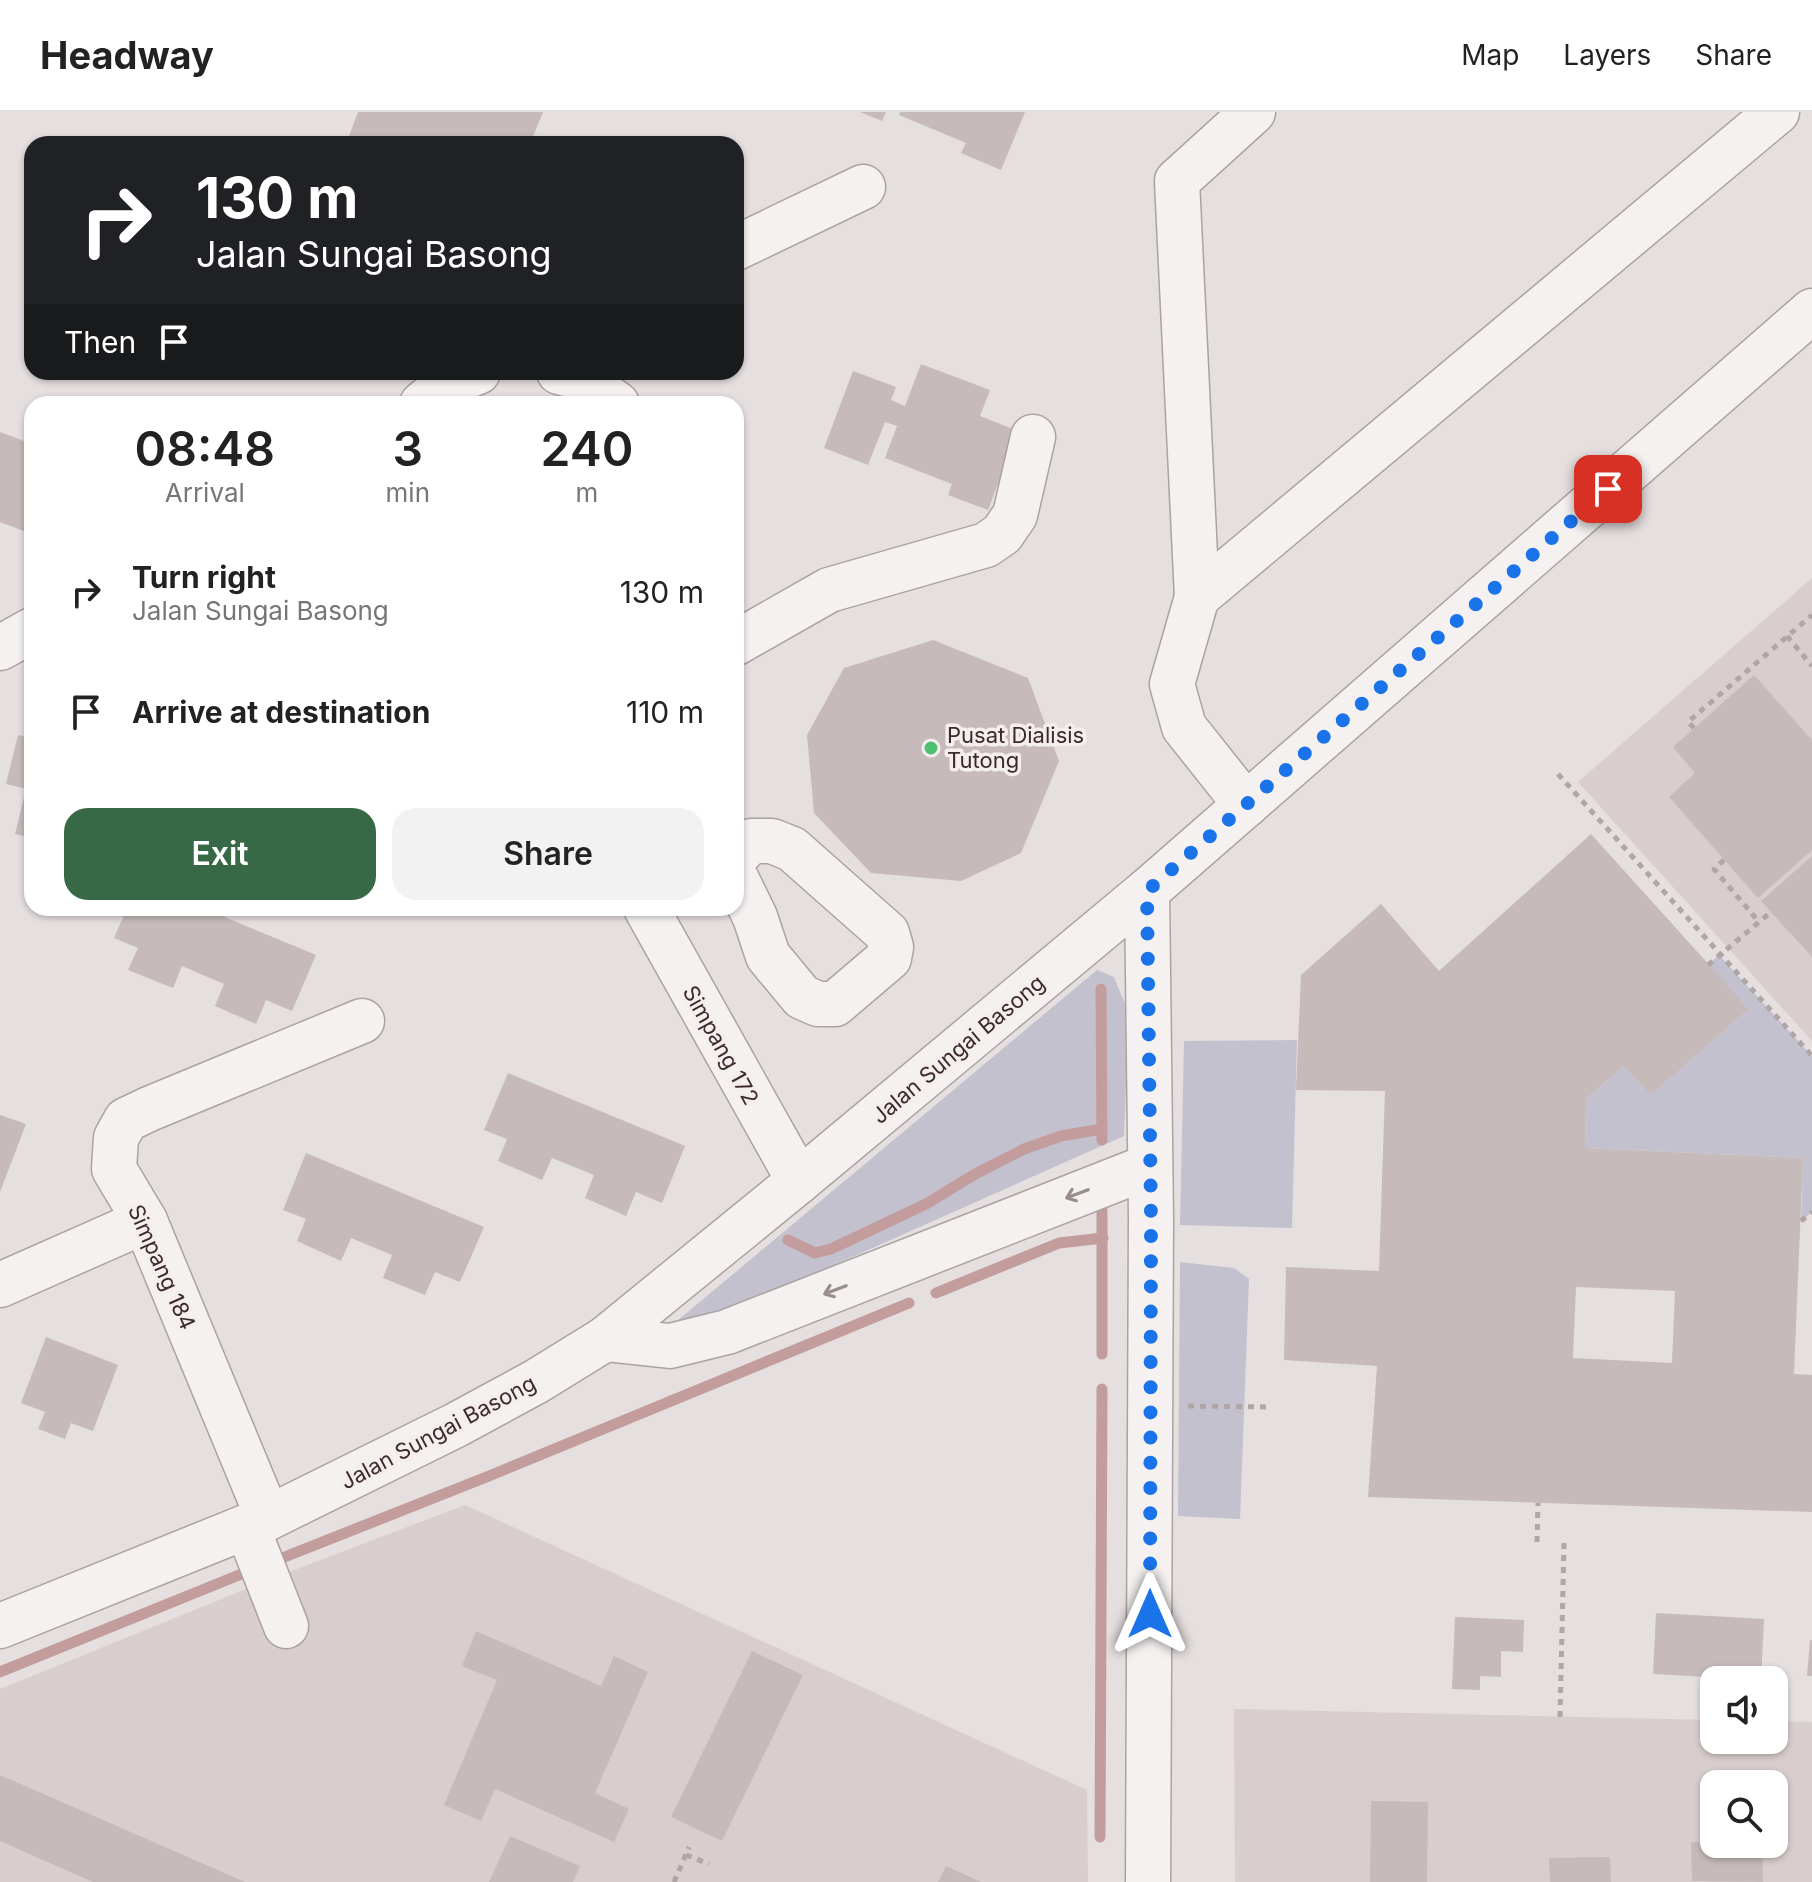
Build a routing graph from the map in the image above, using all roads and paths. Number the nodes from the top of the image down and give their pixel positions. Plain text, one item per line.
1 (1253, 112) edge
2 (1777, 112) edge
3 (863, 187) dead end
4 (744, 244) edge
5 (1812, 311) edge
6 (459, 380) edge
7 (583, 380) edge
8 (432, 396) edge
9 (606, 396) edge
10 (1033, 437) dead end
11 (1197, 597) junction
12 (1812, 615) edge
13 (24, 634) edge
14 (1787, 636) junction
15 (744, 638) edge
16 (0, 648) edge
17 (1812, 666) edge
18 (1694, 728) dead end
19 (1558, 774) dead end
20 (1246, 805) junction
21 (744, 848) edge
22 (1724, 860) dead end
23 (1147, 891) junction
24 (744, 894) edge
25 (1771, 912) dead end
26 (650, 916) edge
27 (1759, 922) junction
28 (1719, 955) junction
29 (1708, 965) dead end
30 (362, 1021) dead end
31 (1812, 1056) edge
32 (1150, 1166) junction
33 (799, 1181) junction
34 (1812, 1212) edge
35 (145, 1221) junction
36 (1801, 1221) dead end
37 (0, 1285) edge
38 (605, 1339) junction
39 (1151, 1406) junction
40 (1271, 1407) dead end
41 (1538, 1503) dead end
42 (258, 1522) junction
43 (1537, 1542) dead end
44 (1564, 1543) dead end
45 (0, 1626) edge
46 (286, 1626) dead end
47 (1560, 1717) dead end
48 (689, 1847) dead end
49 (686, 1855) junction
50 (709, 1864) dead end
51 (674, 1882) edge
52 (1148, 1882) edge

1 - 11 street
2 - 11 street
3 - 4 street
5 - 20 street, Jalan Sungai Basong
6 - 8 street
7 - 9 street
10 - 15 street
11 - 20 street
12 - 14 path
13 - 16 street
14 - 17 path
14 - 18 path
19 - 28 path
20 - 23 street, Jalan Sungai Basong
21 - 24 street
22 - 27 path
23 - 32 street
23 - 33 street, Jalan Sungai Basong
25 - 27 path
26 - 33 street, Simpang 172
27 - 28 path
28 - 29 path
28 - 31 path
30 - 35 street, Simpang 184
32 -> 38 street
32 - 39 street
33 - 38 street, Jalan Sungai Basong
34 - 36 path
35 - 37 street
35 - 42 street, Simpang 184
38 - 42 street, Jalan Sungai Basong
39 - 40 path
39 - 52 street
41 - 43 path
42 - 45 street, Jalan Sungai Basong
42 - 46 street, Simpang 184
44 - 47 path
48 - 49 path
49 - 50 path
49 - 51 path

